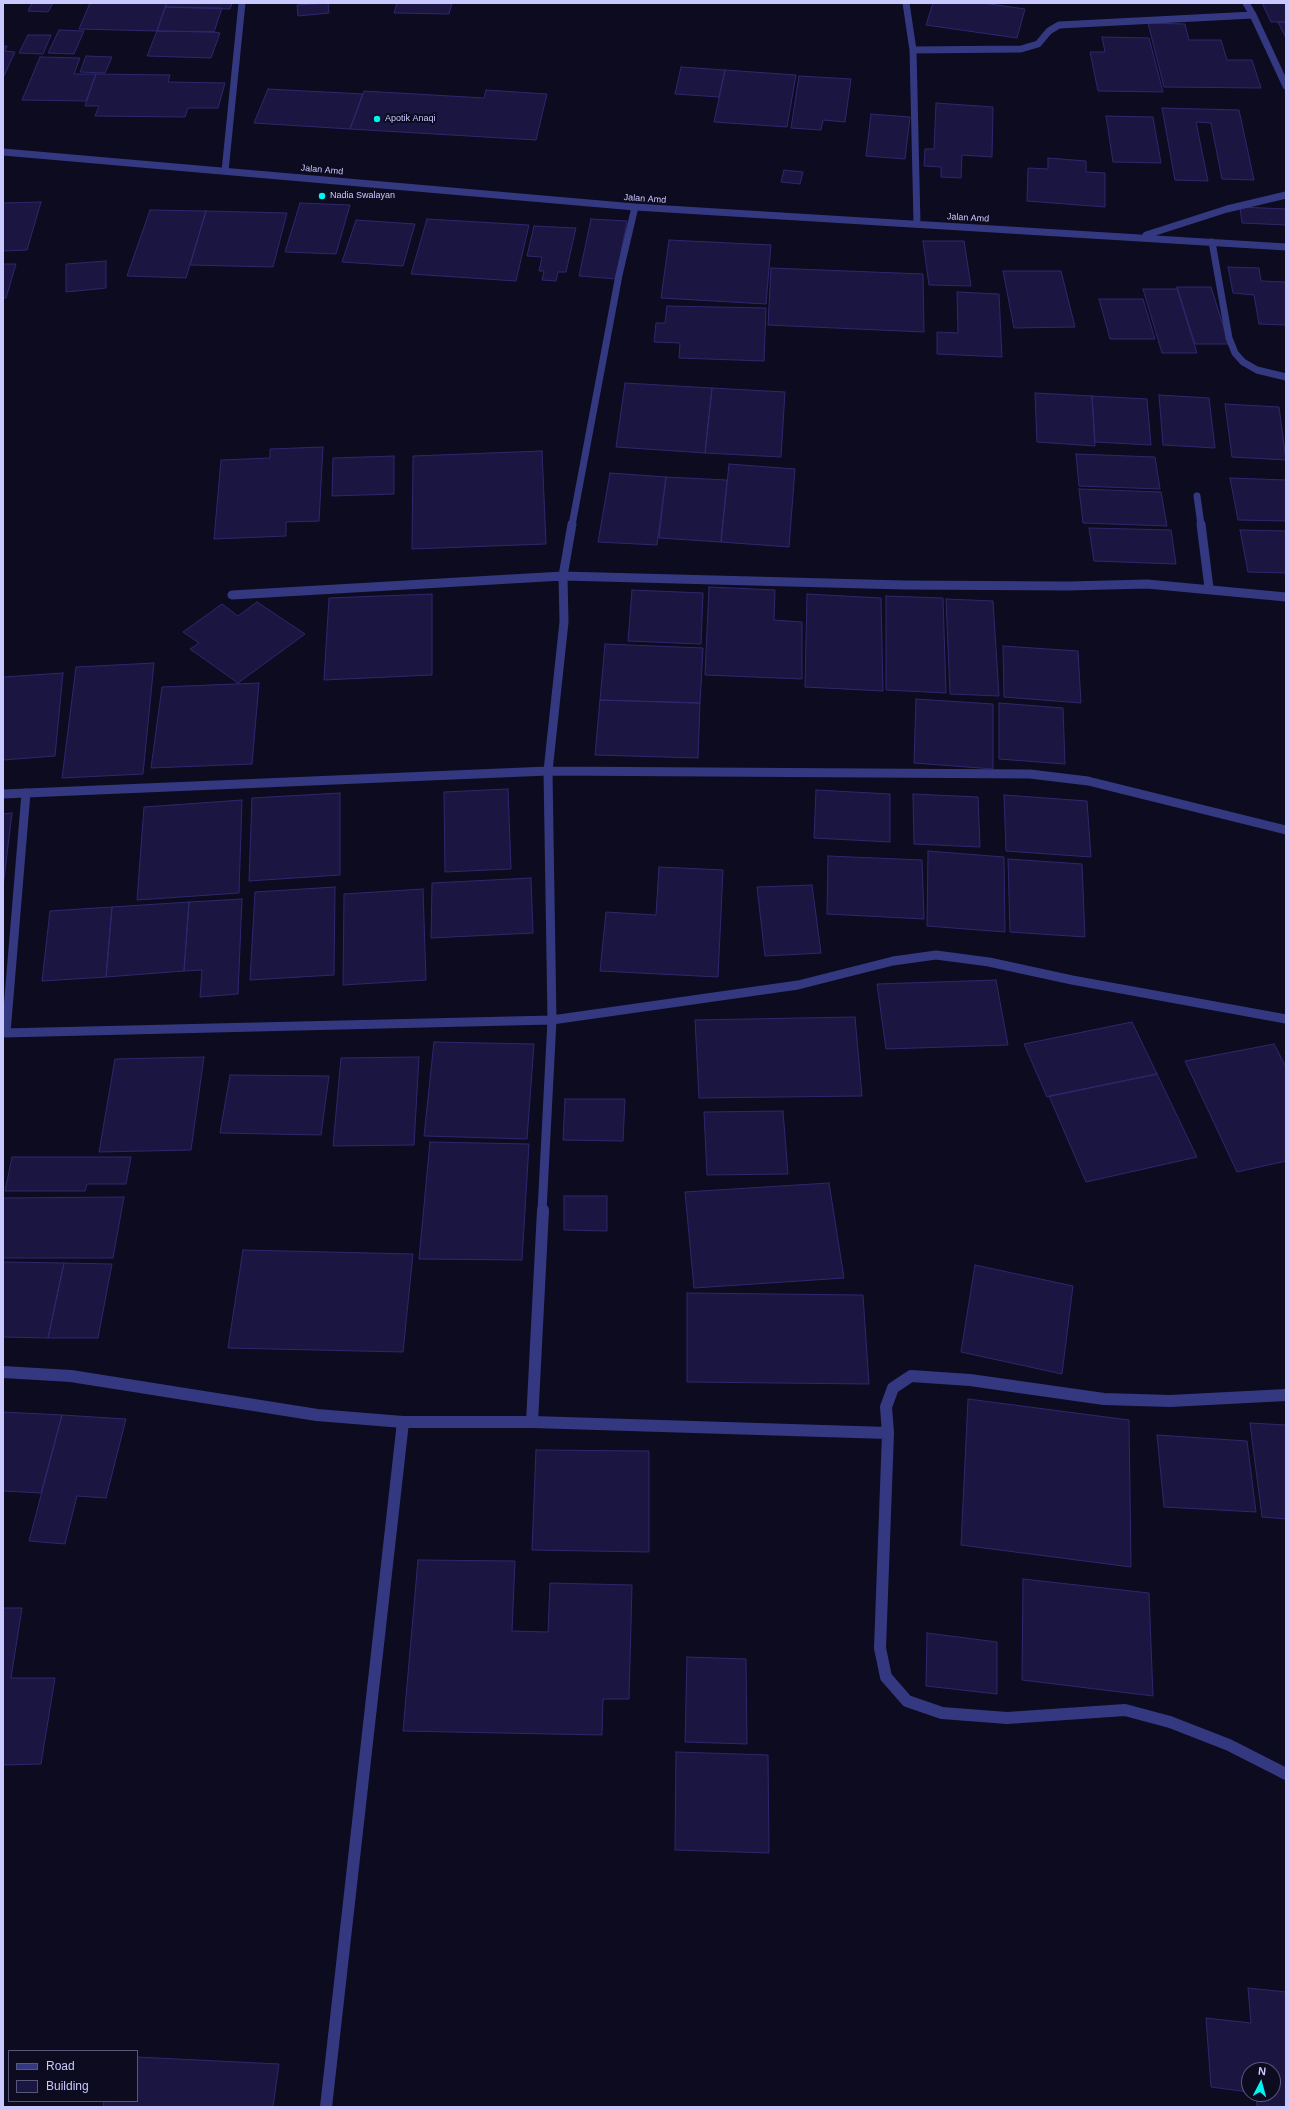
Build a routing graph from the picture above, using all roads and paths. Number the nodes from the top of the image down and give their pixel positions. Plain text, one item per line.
1 (242, 3) edge
2 (906, 3) edge
3 (1246, 3) edge
4 (1253, 15) junction
5 (913, 50) junction
6 (1286, 86) edge
7 (3, 152) edge
8 (225, 171) junction
9 (1286, 195) edge
10 (635, 207) junction
11 (917, 224) junction
12 (1142, 237) junction
13 (1212, 242) junction
14 (1286, 247) edge
15 (1286, 377) edge
16 (1197, 496) dead end
17 (563, 576) junction
18 (1209, 588) junction
19 (232, 595) dead end
20 (1286, 597) edge
21 (548, 771) junction
22 (26, 793) junction
23 (3, 794) edge
24 (1286, 830) edge
25 (1286, 1019) edge
26 (552, 1020) junction
27 (4, 1033) edge
28 (3, 1372) edge
29 (1286, 1395) edge
30 (403, 1422) junction
31 (532, 1422) junction
32 (888, 1433) junction
33 (1286, 1774) edge
34 (326, 2107) edge

1 - 8 street
2 - 5 street
3 - 4 street
4 - 5 street
4 - 6 street
5 - 11 street
7 - 8 street, Jalan Amd
8 - 10 street, Jalan Amd
9 - 12 street
10 - 11 street, Jalan Amd
10 - 17 street
11 - 12 street, Jalan Amd
12 - 13 street, Jalan Amd
13 - 14 street, Jalan Amd
13 - 15 street
16 - 18 street
17 - 18 street
17 - 19 street
17 - 21 street
18 - 20 street
21 - 22 street
21 - 24 street
21 - 26 street
22 - 23 street
22 - 27 street
25 - 26 street
26 - 27 street
26 - 31 street
28 - 30 street
29 - 32 street
30 - 31 street
30 - 34 street
31 - 32 street
32 - 33 street

